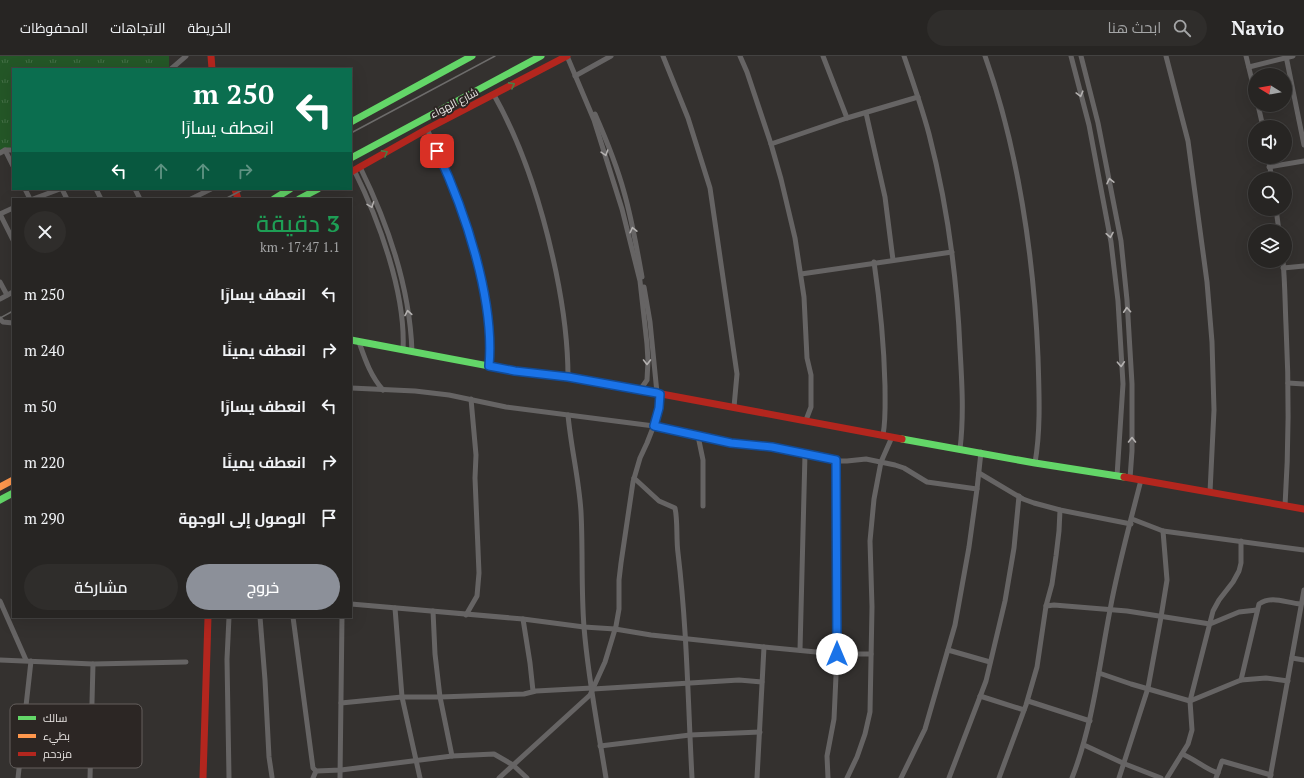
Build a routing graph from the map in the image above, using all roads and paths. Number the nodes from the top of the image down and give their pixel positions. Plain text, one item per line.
1 (186, 56) edge
2 (211, 56) edge
3 (472, 56) edge
4 (541, 56) edge
5 (567, 56) edge
6 (611, 56) edge
7 (663, 56) edge
8 (740, 56) edge
9 (823, 56) edge
10 (904, 56) edge
11 (985, 56) edge
12 (1071, 56) edge
13 (1080, 56) edge
14 (1166, 56) edge
15 (1246, 56) edge
16 (1293, 56) edge
17 (1286, 57) edge
18 (1249, 67) joint
19 (172, 68) edge
20 (212, 68) edge
21 (576, 77) junction
22 (494, 95) junction
23 (918, 97) junction
24 (866, 113) junction
25 (847, 118) junction
26 (352, 121) edge
27 (427, 129) junction
28 (771, 144) junction
29 (1304, 145) edge
30 (12, 150) edge
31 (2, 151) edge
32 (352, 157) edge
33 (1304, 161) edge
34 (1269, 164) edge
35 (12, 165) edge
36 (1269, 167) junction
37 (355, 170) edge
38 (1270, 172) edge
39 (58, 190) edge
40 (209, 190) edge
41 (288, 190) edge
42 (316, 190) edge
43 (35, 198) edge
44 (193, 198) edge
45 (276, 198) edge
46 (301, 198) edge
47 (12, 208) edge
48 (0, 214) edge
49 (12, 238) edge
50 (952, 252) junction
51 (893, 260) junction
52 (874, 262) junction
53 (1304, 266) edge
54 (1292, 267) edge
55 (1283, 268) edge
56 (800, 274) junction
57 (0, 282) edge
58 (12, 292) edge
59 (7, 295) junction
60 (0, 299) edge
61 (0, 319) edge
62 (12, 323) edge
63 (352, 340) edge
64 (359, 342) junction
65 (403, 350) junction
66 (412, 352) junction
67 (489, 366) junction
68 (568, 377) junction
69 (1288, 383) junction
70 (1304, 384) edge
71 (352, 388) edge
72 (382, 390) junction
73 (640, 390) junction
74 (659, 394) junction
75 (471, 399) junction
76 (734, 407) junction
77 (568, 415) junction
78 (806, 420) junction
79 (654, 426) junction
80 (698, 436) junction
81 (884, 436) junction
82 (892, 437) junction
83 (960, 449) junction
84 (981, 452) junction
85 (805, 454) junction
86 (836, 460) junction
87 (881, 462) junction
88 (1035, 463) junction
89 (979, 472) junction
90 (1117, 476) junction
91 (634, 478) junction
92 (1130, 478) junction
93 (1141, 480) junction
94 (12, 481) edge
95 (0, 487) edge
96 (977, 489) junction
97 (1210, 492) junction
98 (12, 494) edge
99 (1019, 496) junction
100 (0, 500) edge
101 (703, 506) dead end
102 (1285, 506) junction
103 (1304, 509) edge
104 (1060, 510) junction
105 (1131, 521) junction
106 (1163, 531) junction
107 (1242, 541) junction
108 (1304, 550) edge
109 (1304, 590) edge
110 (0, 601) edge
111 (352, 604) edge
112 (1301, 604) junction
113 (1046, 606) junction
114 (395, 608) junction
115 (1110, 609) junction
116 (1257, 610) junction
117 (433, 611) junction
118 (466, 615) junction
119 (1161, 617) junction
120 (208, 618) edge
121 (228, 618) edge
122 (260, 618) edge
123 (293, 618) edge
124 (342, 618) edge
125 (523, 619) junction
126 (1210, 624) junction
127 (584, 627) junction
128 (615, 628) junction
129 (686, 638) junction
130 (764, 647) junction
131 (800, 650) junction
132 (948, 650) junction
133 (837, 654) junction
134 (871, 654) junction
135 (1292, 658) junction
136 (0, 660) edge
137 (28, 660) junction
138 (1304, 660) edge
139 (186, 662) dead end
140 (990, 662) junction
141 (93, 664) junction
142 (1099, 673) junction
143 (1241, 680) junction
144 (1288, 681) junction
145 (762, 682) junction
146 (688, 684) junction
147 (1148, 688) junction
148 (592, 690) junction
149 (533, 691) junction
150 (980, 696) junction
151 (402, 697) junction
152 (440, 697) junction
153 (1028, 701) junction
154 (1190, 701) junction
155 (341, 703) junction
156 (24, 704) edge
157 (92, 704) edge
158 (1024, 710) junction
159 (1090, 721) junction
160 (760, 732) junction
161 (690, 735) junction
162 (1084, 745) junction
163 (600, 746) junction
164 (1182, 754) junction
165 (452, 756) junction
166 (416, 761) junction
167 (1125, 764) junction
168 (513, 765) junction
169 (19, 768) edge
170 (90, 768) edge
171 (341, 770) junction
172 (316, 771) junction
173 (1217, 776) edge
174 (274, 777) edge
175 (1271, 777) edge
176 (18, 778) edge
177 (90, 778) edge
178 (203, 778) edge
179 (229, 778) edge
180 (266, 778) edge
181 (313, 778) edge
182 (340, 778) edge
183 (420, 778) edge
184 (499, 778) edge
185 (527, 778) edge
186 (606, 778) edge
187 (692, 778) edge
188 (757, 778) edge
189 (828, 778) edge
190 (847, 778) edge
191 (901, 778) edge
192 (949, 778) edge
193 (999, 778) edge
194 (1072, 778) edge
195 (1120, 778) edge
196 (1161, 778) edge
197 (1167, 778) edge

1 - 19 street
2 - 20 street
3 - 26 street
4 - 32 street, شارع الهواء
5 - 21 street
22 -> 5 street, شارع الهواء
6 - 21 street
7 - 76 street
8 - 28 street
9 - 25 street
10 - 23 street
11 - 88 street
12 -> 90 street
92 -> 13 street
14 - 97 street
15 - 18 street
16 - 17 street
17 - 18 street
17 - 29 street
21 -> 73 street
74 -> 21 street
22 - 27 street, شارع الهواء
22 - 68 street
23 - 24 street
23 - 50 street
24 - 25 street
24 - 51 street
25 - 28 street
37 -> 27 street, شارع الهواء
27 - 67 street
28 - 56 street
30 - 31 street
31 - 35 street
33 - 36 street
34 - 36 street
36 - 38 street
37 -> 65 street
66 -> 37 street
39 - 43 street
40 - 44 street
41 - 45 street
42 - 46 street
47 - 48 street
48 - 49 street
50 - 51 street
50 - 83 street
51 - 52 street
52 - 56 street
52 - 81 street
53 - 54 street
55 - 69 street
56 - 78 street
57 - 59 street
58 - 59 street
59 - 60 street
61 - 62 street
63 - 64 street
64 - 65 street
64 - 72 street
65 - 66 street
66 - 67 street
67 - 68 street
68 - 73 street
69 - 70 street
69 - 102 street
71 - 72 street
72 - 75 street
73 - 74 street
74 - 76 street
74 - 79 street
75 - 77 street
75 - 118 street
76 - 78 street
77 - 79 street
77 - 127 street
78 - 81 street
79 - 80 street
79 - 91 street
80 - 85 street
80 - 101 street
81 - 82 street
82 - 83 street
82 - 87 street
83 - 84 street
84 - 88 street
84 - 89 street
85 - 86 street
85 - 131 street
86 - 87 street
86 - 133 street
87 - 96 street
87 - 134 street
88 - 90 street
89 - 96 street
89 - 99 street
90 - 92 street
91 - 128 street
91 - 129 street
92 - 93 street
93 - 97 street
93 - 105 street
94 - 95 street
96 - 132 street
97 - 102 street
98 - 100 street
99 - 104 street
99 - 140 street
102 - 103 street
104 - 105 street
104 - 113 street
105 - 106 street
105 - 115 street
106 - 107 street
106 - 119 street
107 - 108 street
107 - 126 street
109 - 112 street
110 - 137 street
111 - 114 street
112 - 116 street
112 - 135 street
113 - 115 street
113 - 153 street
114 - 117 street
114 - 151 street
115 - 119 street
115 - 142 street
116 - 126 street
116 - 143 street
117 - 118 street
117 - 152 street
118 - 125 street
119 - 126 street
119 - 147 street
120 - 178 street
121 - 179 street
122 - 174 street
123 - 172 street
124 - 155 street
125 - 127 street
125 - 149 street
126 - 154 street
127 - 128 street
127 - 148 street
128 - 129 street
128 - 148 street
129 - 130 street
129 - 146 street
130 - 131 street
130 - 145 street
131 - 133 street
132 - 140 street
132 - 191 street
133 - 134 street
133 - 189 street
134 - 190 street
135 - 138 street
135 - 144 street
136 - 137 street
137 - 141 street
137 - 156 street
139 - 141 street
140 - 150 street
141 - 157 street
142 - 147 street
142 - 159 street
143 - 144 street
143 - 154 street
144 - 175 street
145 - 146 street
145 - 160 street
146 - 148 street
146 - 161 street
147 - 154 street
147 - 167 street
148 - 149 street
148 - 163 street
148 - 168 street
149 - 152 street
150 - 158 street
150 - 192 street
151 - 152 street
151 - 155 street
151 - 166 street
152 - 165 street
153 - 158 street
153 - 159 street
154 - 164 street
155 - 171 street
158 - 193 street
159 - 162 street
160 - 161 street
160 - 188 street
161 - 163 street
161 - 187 street
162 - 167 street
162 - 194 street
163 - 186 street
164 - 173 street
164 - 197 street
165 - 166 street
165 - 168 street
166 - 171 street
166 - 183 street
167 - 195 street
167 - 196 street
168 - 184 street
168 - 185 street
169 - 176 street
170 - 177 street
171 - 172 street
171 - 182 street
172 - 181 street
173 - 175 street
174 - 180 street

